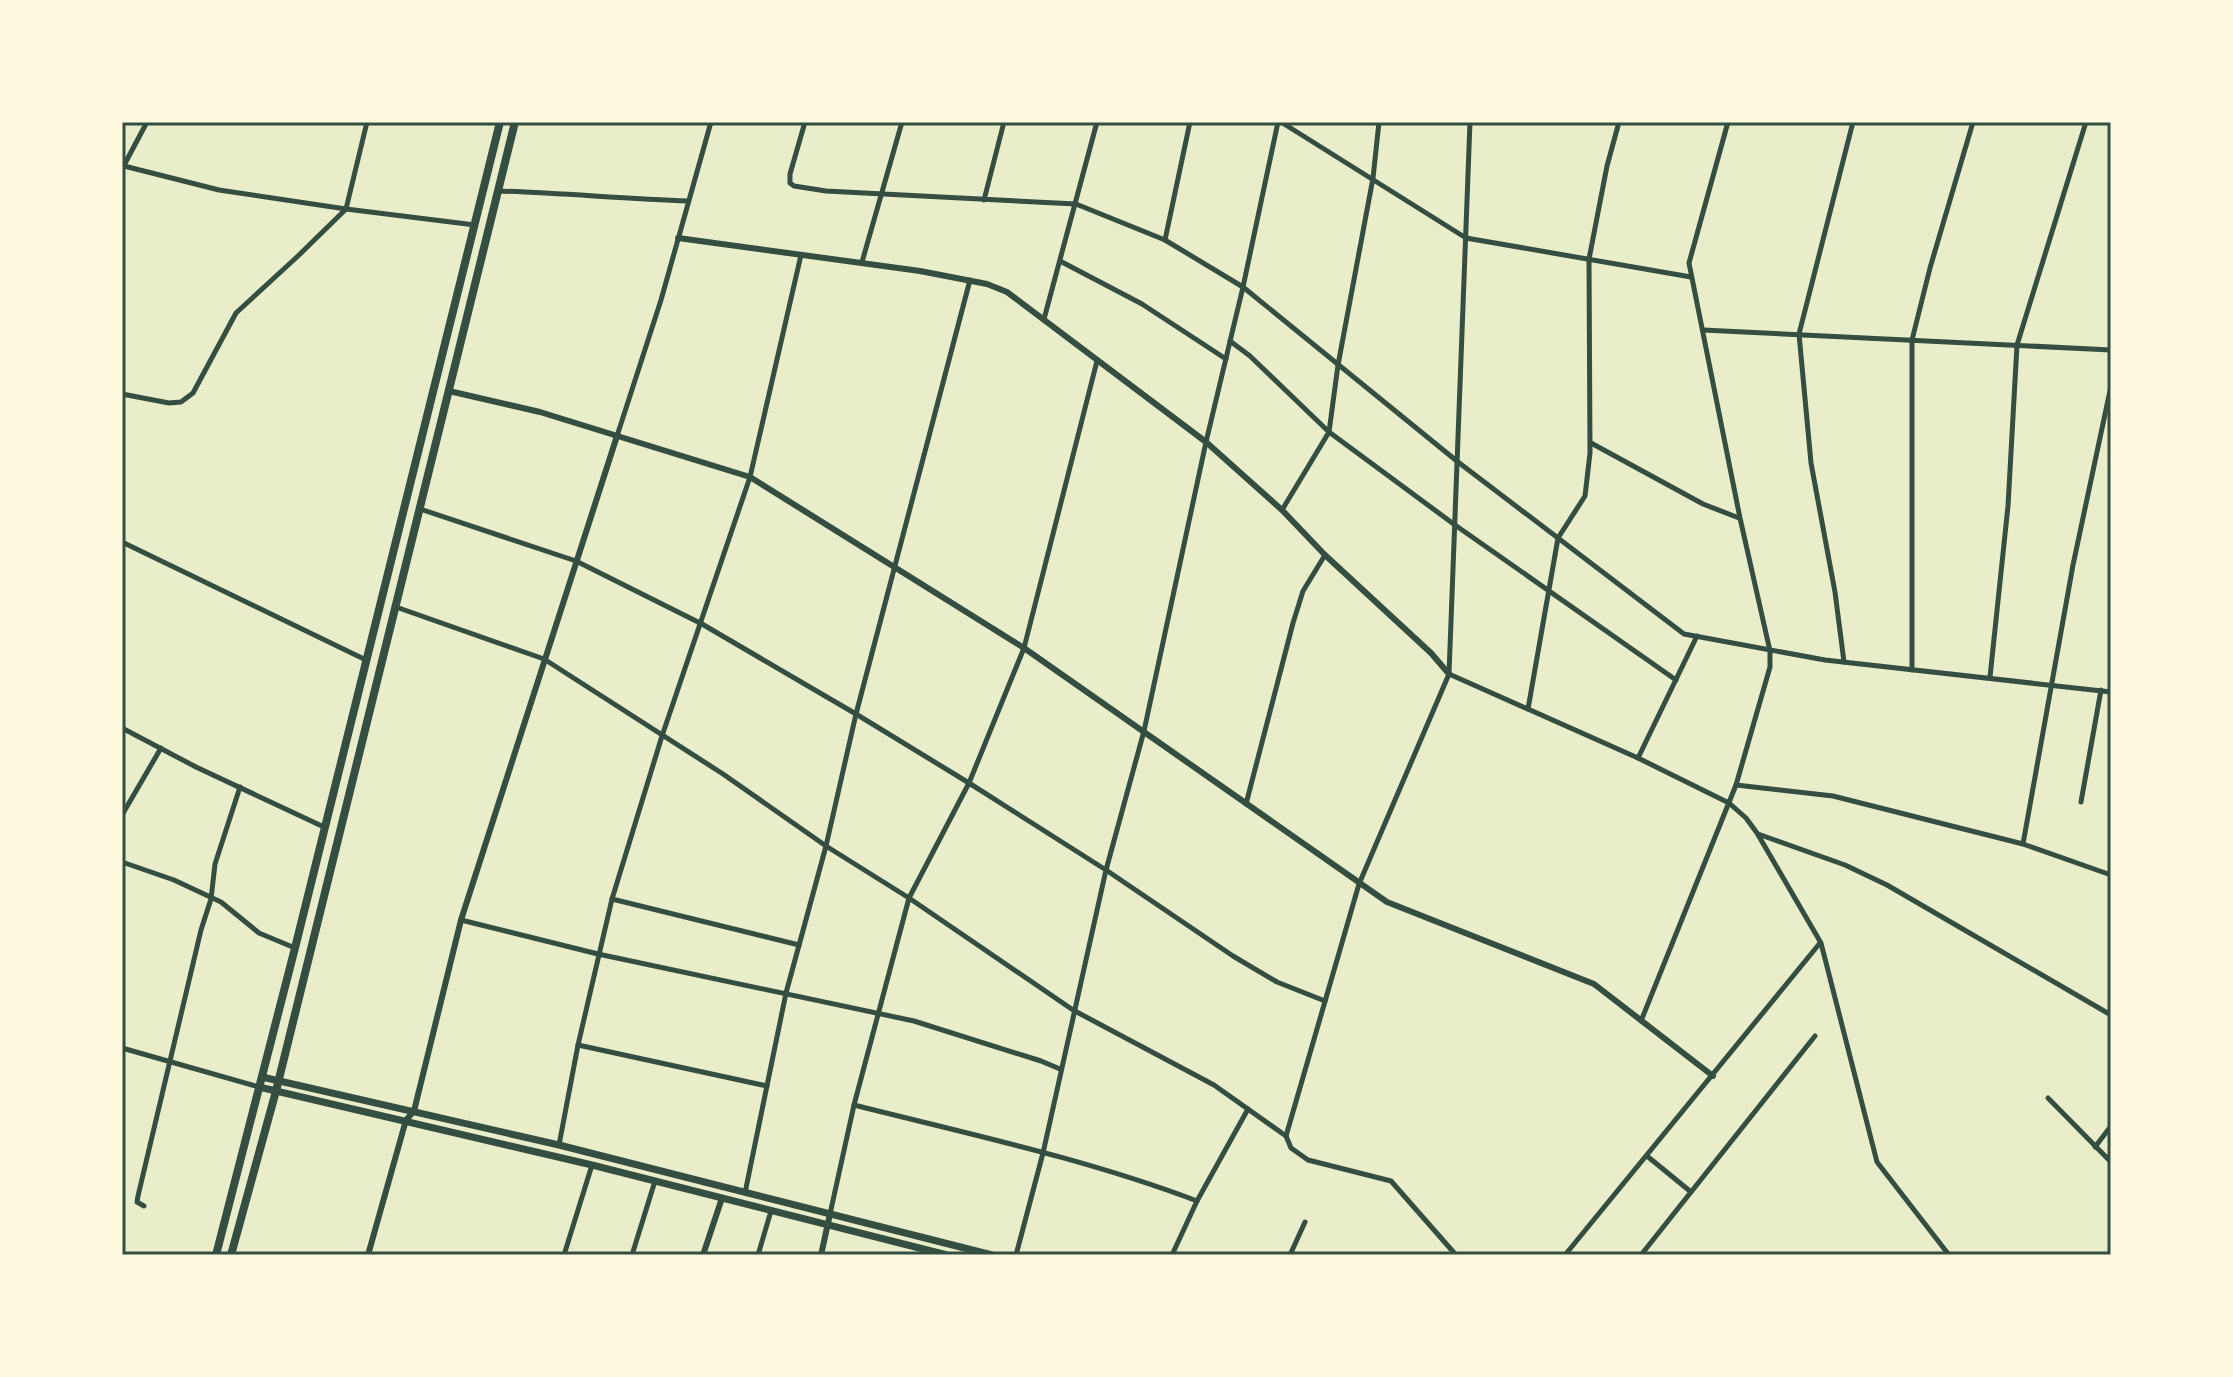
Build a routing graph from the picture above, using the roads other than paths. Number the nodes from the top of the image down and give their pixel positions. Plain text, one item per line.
1 (147, 122) edge
2 (367, 122) edge
3 (500, 122) edge
4 (515, 122) edge
5 (711, 122) edge
6 (805, 122) edge
7 (902, 122) edge
8 (1004, 122) edge
9 (1097, 122) edge
10 (1190, 122) edge
11 (1279, 122) edge
12 (1379, 122) edge
13 (1470, 122) edge
14 (1619, 122) edge
15 (1728, 122) edge
16 (1853, 122) edge
17 (1973, 122) edge
18 (2086, 122) edge
19 (123, 166) edge
20 (1373, 178) junction
21 (498, 191) junction
22 (880, 195) junction
23 (984, 200) junction
24 (688, 201) junction
25 (1076, 204) junction
26 (346, 209) junction
27 (475, 225) junction
28 (678, 238) junction
29 (1466, 238) junction
30 (1165, 240) junction
31 (801, 255) junction
32 (1589, 259) junction
33 (1060, 261) junction
34 (862, 262) junction
35 (1691, 277) junction
36 (970, 280) junction
37 (1243, 287) junction
38 (1044, 319) junction
39 (1703, 330) junction
40 (1799, 334) junction
41 (1912, 340) junction
42 (1230, 341) junction
43 (2017, 345) junction
44 (2111, 350) edge
45 (1226, 359) junction
46 (1097, 361) junction
47 (1338, 365) junction
48 (2111, 386) edge
49 (449, 391) junction
50 (122, 394) edge
51 (1329, 432) junction
52 (617, 436) junction
53 (1206, 442) junction
54 (1590, 442) junction
55 (1458, 462) junction
56 (750, 477) junction
57 (420, 509) junction
58 (1282, 510) junction
59 (1740, 518) junction
60 (1455, 525) junction
61 (1558, 538) junction
62 (122, 542) edge
63 (1325, 555) junction
64 (576, 561) junction
65 (896, 567) junction
66 (1549, 591) junction
67 (396, 607) junction
68 (702, 624) junction
69 (1697, 636) junction
70 (1024, 648) junction
71 (1770, 651) junction
72 (544, 659) junction
73 (366, 661) junction
74 (1844, 662) junction
75 (1912, 670) junction
76 (1449, 674) junction
77 (1990, 678) junction
78 (1676, 680) junction
79 (2053, 684) junction
80 (2101, 690) junction
81 (2111, 692) edge
82 (1528, 709) junction
83 (856, 714) junction
84 (122, 728) edge
85 (1144, 731) junction
86 (662, 736) junction
87 (161, 748) junction
88 (1638, 758) junction
89 (969, 783) junction
90 (1736, 785) junction
91 (240, 787) junction
92 (2081, 802) dead end
93 (1729, 803) junction
94 (1246, 804) junction
95 (122, 815) edge
96 (325, 828) junction
97 (1757, 833) junction
98 (2023, 844) junction
99 (826, 846) junction
100 (122, 862) edge
101 (1106, 870) junction
102 (2111, 875) edge
103 (1359, 884) junction
104 (909, 898) junction
105 (211, 899) junction
106 (612, 899) junction
107 (461, 920) junction
108 (1821, 943) junction
109 (799, 945) junction
110 (295, 948) junction
111 (598, 954) junction
112 (786, 993) junction
113 (1325, 1001) junction
114 (1073, 1010) junction
115 (878, 1014) junction
116 (2111, 1015) edge
117 (1641, 1021) junction
118 (1815, 1036) dead end
119 (578, 1045) junction
120 (122, 1048) edge
121 (170, 1061) junction
122 (1060, 1069) junction
123 (1713, 1076) junction
124 (262, 1077) junction
125 (279, 1080) junction
126 (767, 1086) junction
127 (259, 1087) junction
128 (276, 1091) junction
129 (2048, 1098) dead end
130 (854, 1105) junction
131 (1248, 1109) junction
132 (414, 1111) junction
133 (406, 1120) junction
134 (2111, 1126) edge
135 (1286, 1136) junction
136 (559, 1145) junction
137 (2095, 1147) junction
138 (1043, 1153) junction
139 (1647, 1156) junction
140 (2111, 1162) edge
141 (592, 1165) junction
142 (655, 1181) junction
143 (1691, 1192) junction
144 (745, 1193) junction
145 (722, 1198) junction
146 (1197, 1201) junction
147 (144, 1206) dead end
148 (771, 1211) junction
149 (830, 1214) junction
150 (1305, 1222) dead end
151 (827, 1224) junction
152 (920, 1252) edge
153 (216, 1255) edge
154 (231, 1255) edge
155 (368, 1255) edge
156 (564, 1255) edge
157 (632, 1255) edge
158 (703, 1255) edge
159 (758, 1255) edge
160 (821, 1255) edge
161 (947, 1255) edge
162 (992, 1255) edge
163 (1016, 1255) edge
164 (1172, 1255) edge
165 (1290, 1255) edge
166 (1456, 1255) edge
167 (1565, 1255) edge
168 (1641, 1255) edge
169 (1949, 1255) edge

1 - 19 street
2 - 26 street
3 - 27 highway
4 - 21 highway
5 - 24 street
6 - 22 street
7 - 22 street
8 - 23 street
9 - 25 street
10 - 30 street
11 - 20 street
11 - 37 street
12 - 20 street
13 - 29 street
14 - 32 street
15 - 35 street
16 - 40 street
17 - 41 street
18 - 43 street
19 - 26 street
20 - 29 street
20 - 47 street
21 - 24 street
21 - 49 highway
22 - 23 street
22 - 34 street
23 - 25 street
24 - 28 street
25 - 30 street
25 - 33 street
26 - 27 street
26 - 50 street
27 - 73 highway
28 - 31 street
28 - 52 street
29 - 32 street
29 - 55 street
30 - 37 street
31 - 34 street
31 - 56 street
32 - 35 street
32 - 54 street
33 - 38 street
33 - 45 street
34 - 36 street
35 - 39 street
36 - 38 street
36 - 65 street
37 - 42 street
37 - 47 street
38 - 46 street
39 - 40 street
39 - 59 street
40 - 41 street
40 - 74 street
41 - 43 street
41 - 75 street
42 - 45 street
42 - 51 street
43 - 44 street
43 - 77 street
45 - 53 street
46 - 53 street
46 - 70 street
47 - 51 street
47 - 55 street
48 - 79 street
49 - 52 street
49 - 57 highway
51 - 58 street
51 - 60 street
52 - 56 street
52 - 64 street
53 - 58 street
53 - 85 street
54 - 59 street
54 - 61 street
55 - 60 street
55 - 61 street
56 - 65 street
56 - 68 street
57 - 64 street
57 - 67 highway
58 - 63 street
59 - 71 street
60 - 66 street
60 - 76 street
61 - 66 street
61 - 69 street
62 - 73 street
63 - 76 street
63 - 94 street
64 - 68 street
64 - 72 street
65 - 70 street
65 - 83 street
66 - 78 street
66 - 82 street
67 - 72 street
67 - 125 highway
68 - 83 street
68 - 86 street
69 - 71 street
69 - 78 street
70 - 85 street
70 - 89 street
71 - 74 street
71 - 90 street
72 - 86 street
72 - 107 street
73 - 96 highway
74 - 75 street
75 - 77 street
76 - 82 street
76 - 103 street
77 - 79 street
78 - 88 street
79 - 80 street
79 - 98 street
80 - 81 street
80 - 92 street
82 - 88 street
83 - 89 street
83 - 99 street
84 - 87 street
85 - 94 street
85 - 101 street
86 - 99 street
86 - 106 street
87 - 91 street
87 - 95 street
88 - 93 street
89 - 101 street
89 - 104 street
90 - 93 street
90 - 98 street
91 - 96 street
91 - 105 street
93 - 97 street
93 - 117 street
94 - 103 street
96 - 110 highway
97 - 108 street
97 - 116 street
98 - 102 street
99 - 104 street
99 - 109 street
100 - 105 street
101 - 113 street
101 - 114 street
103 - 113 street
103 - 117 street
104 - 114 street
104 - 115 street
105 - 110 street
105 - 121 street
106 - 109 street
106 - 111 street
107 - 111 street
107 - 132 street
108 - 123 street
108 - 169 street
109 - 112 street
110 - 124 highway
111 - 112 street
111 - 119 street
112 - 115 street
112 - 126 street
113 - 135 street
114 - 122 street
114 - 131 street
115 - 122 street
115 - 130 street
117 - 123 street
118 - 143 street
119 - 126 street
119 - 136 street
120 - 121 street
121 - 127 street
121 - 147 street
122 - 138 street
123 - 139 street
124 - 125 main road
124 - 127 highway
125 - 128 highway
125 - 132 main road
126 - 144 street
127 - 128 main road
127 - 153 highway
128 - 133 main road
128 - 154 highway
129 - 137 street
130 - 138 street
130 - 149 street
131 - 135 street
131 - 146 street
132 - 133 street
132 - 136 main road
133 - 141 main road
133 - 155 street
134 - 137 street
135 - 166 street
136 - 144 main road
137 - 140 street
138 - 146 street
138 - 163 street
139 - 143 street
139 - 167 street
141 - 142 main road
141 - 156 street
142 - 145 main road
142 - 157 street
143 - 168 street
144 - 149 main road
145 - 148 main road
145 - 158 street
146 - 164 street
148 - 151 main road
148 - 159 street
149 - 151 street
149 - 162 main road
150 - 165 street
151 - 152 main road
151 - 160 street
152 - 161 main road

